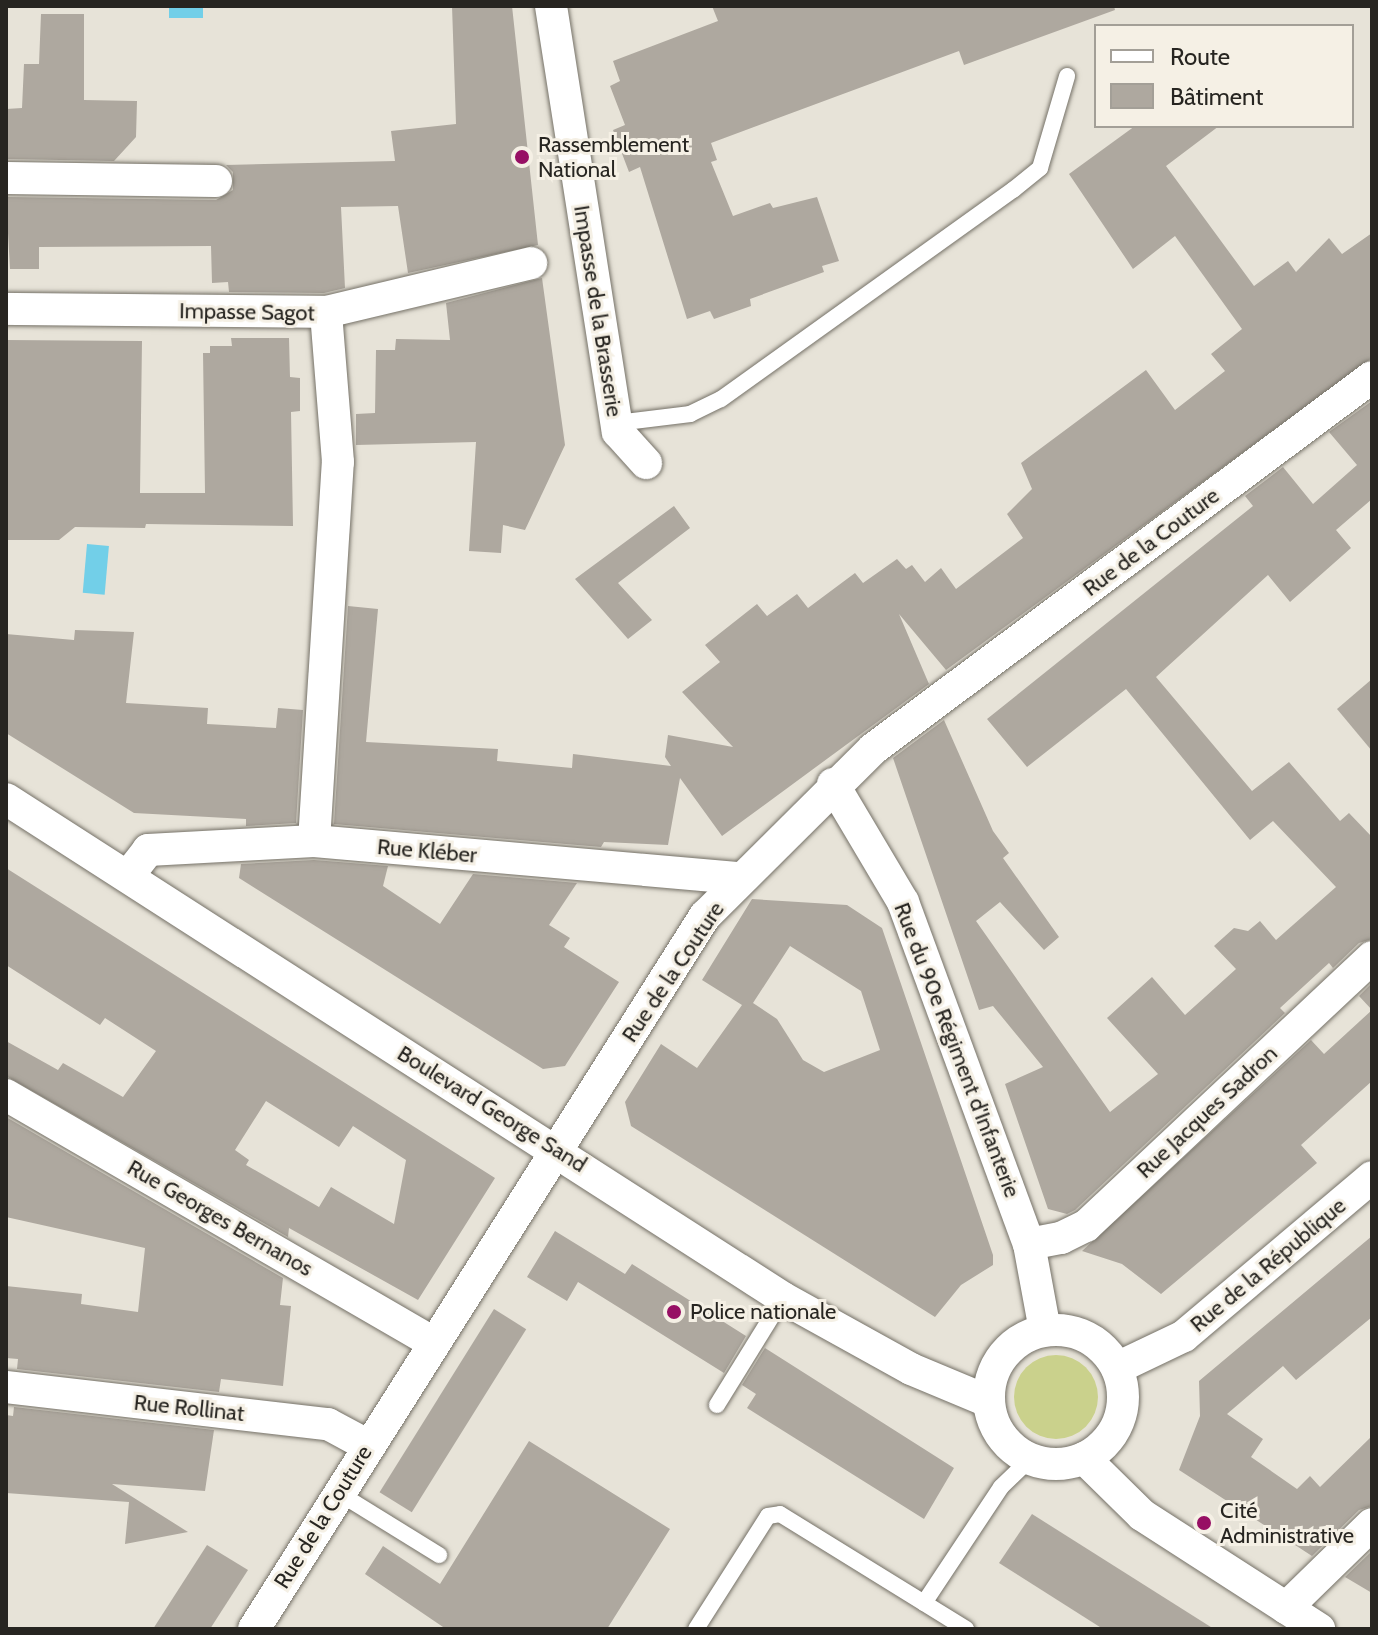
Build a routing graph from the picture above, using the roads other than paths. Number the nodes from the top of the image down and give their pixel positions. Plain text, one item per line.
1 (551, 6) edge
2 (1067, 76) dead end
3 (6, 178) edge
4 (216, 181) dead end
5 (531, 263) dead end
6 (6, 309) edge
7 (326, 312) junction
8 (1372, 377) edge
9 (617, 423) junction
10 (646, 463) dead end
11 (833, 784) junction
12 (6, 799) edge
13 (314, 841) junction
14 (128, 876) junction
15 (739, 878) junction
16 (1372, 957) edge
17 (6, 1095) edge
18 (557, 1150) junction
19 (1372, 1177) edge
20 (1029, 1244) junction
21 (783, 1298) junction
22 (1045, 1330) junction
23 (433, 1343) junction
24 (1117, 1368) junction
25 (6, 1387) edge
26 (988, 1401) junction
27 (717, 1405) dead end
28 (367, 1445) junction
29 (1084, 1458) junction
30 (1029, 1460) junction
31 (337, 1492) junction
32 (1372, 1524) edge
33 (439, 1555) dead end
34 (924, 1603) junction
35 (1286, 1608) junction
36 (254, 1629) edge
37 (696, 1629) edge
38 (966, 1629) edge
39 (1319, 1629) edge

1 - 9 street, Impasse de la Brasserie
2 - 9 lane
3 - 4 street
5 - 7 street, Impasse Sagot
6 - 7 street, Impasse Sagot
7 - 13 street
8 - 11 street, Rue de la Couture
9 - 10 street, Impasse de la Brasserie
11 - 15 street, Rue de la Couture
11 - 20 street, Rue du 90e Régiment d'Infanterie
12 - 14 street, Boulevard George Sand
13 - 14 street, Rue Kléber
13 - 15 street, Rue Kléber
14 - 18 street, Boulevard George Sand
15 - 18 street, Rue de la Couture
16 - 20 street, Rue Jacques Sadron
17 - 23 street, Rue Georges Bernanos
18 - 21 street, Boulevard George Sand
18 - 23 street, Rue de la Couture
19 - 24 street, Rue de la République
20 - 22 street, Rue du 90e Régiment d'Infanterie
21 - 26 street, Boulevard George Sand
21 - 27 lane
22 - 24 street
22 - 26 street
23 - 28 street, Rue de la Couture
24 - 29 street
25 - 28 street, Rue Rollinat
26 - 30 street
28 - 31 street, Rue de la Couture
29 - 30 street
29 - 35 street
30 - 34 lane
31 - 33 lane
31 - 36 street, Rue de la Couture
32 - 35 street
34 - 37 lane
34 - 38 lane
35 - 39 street

